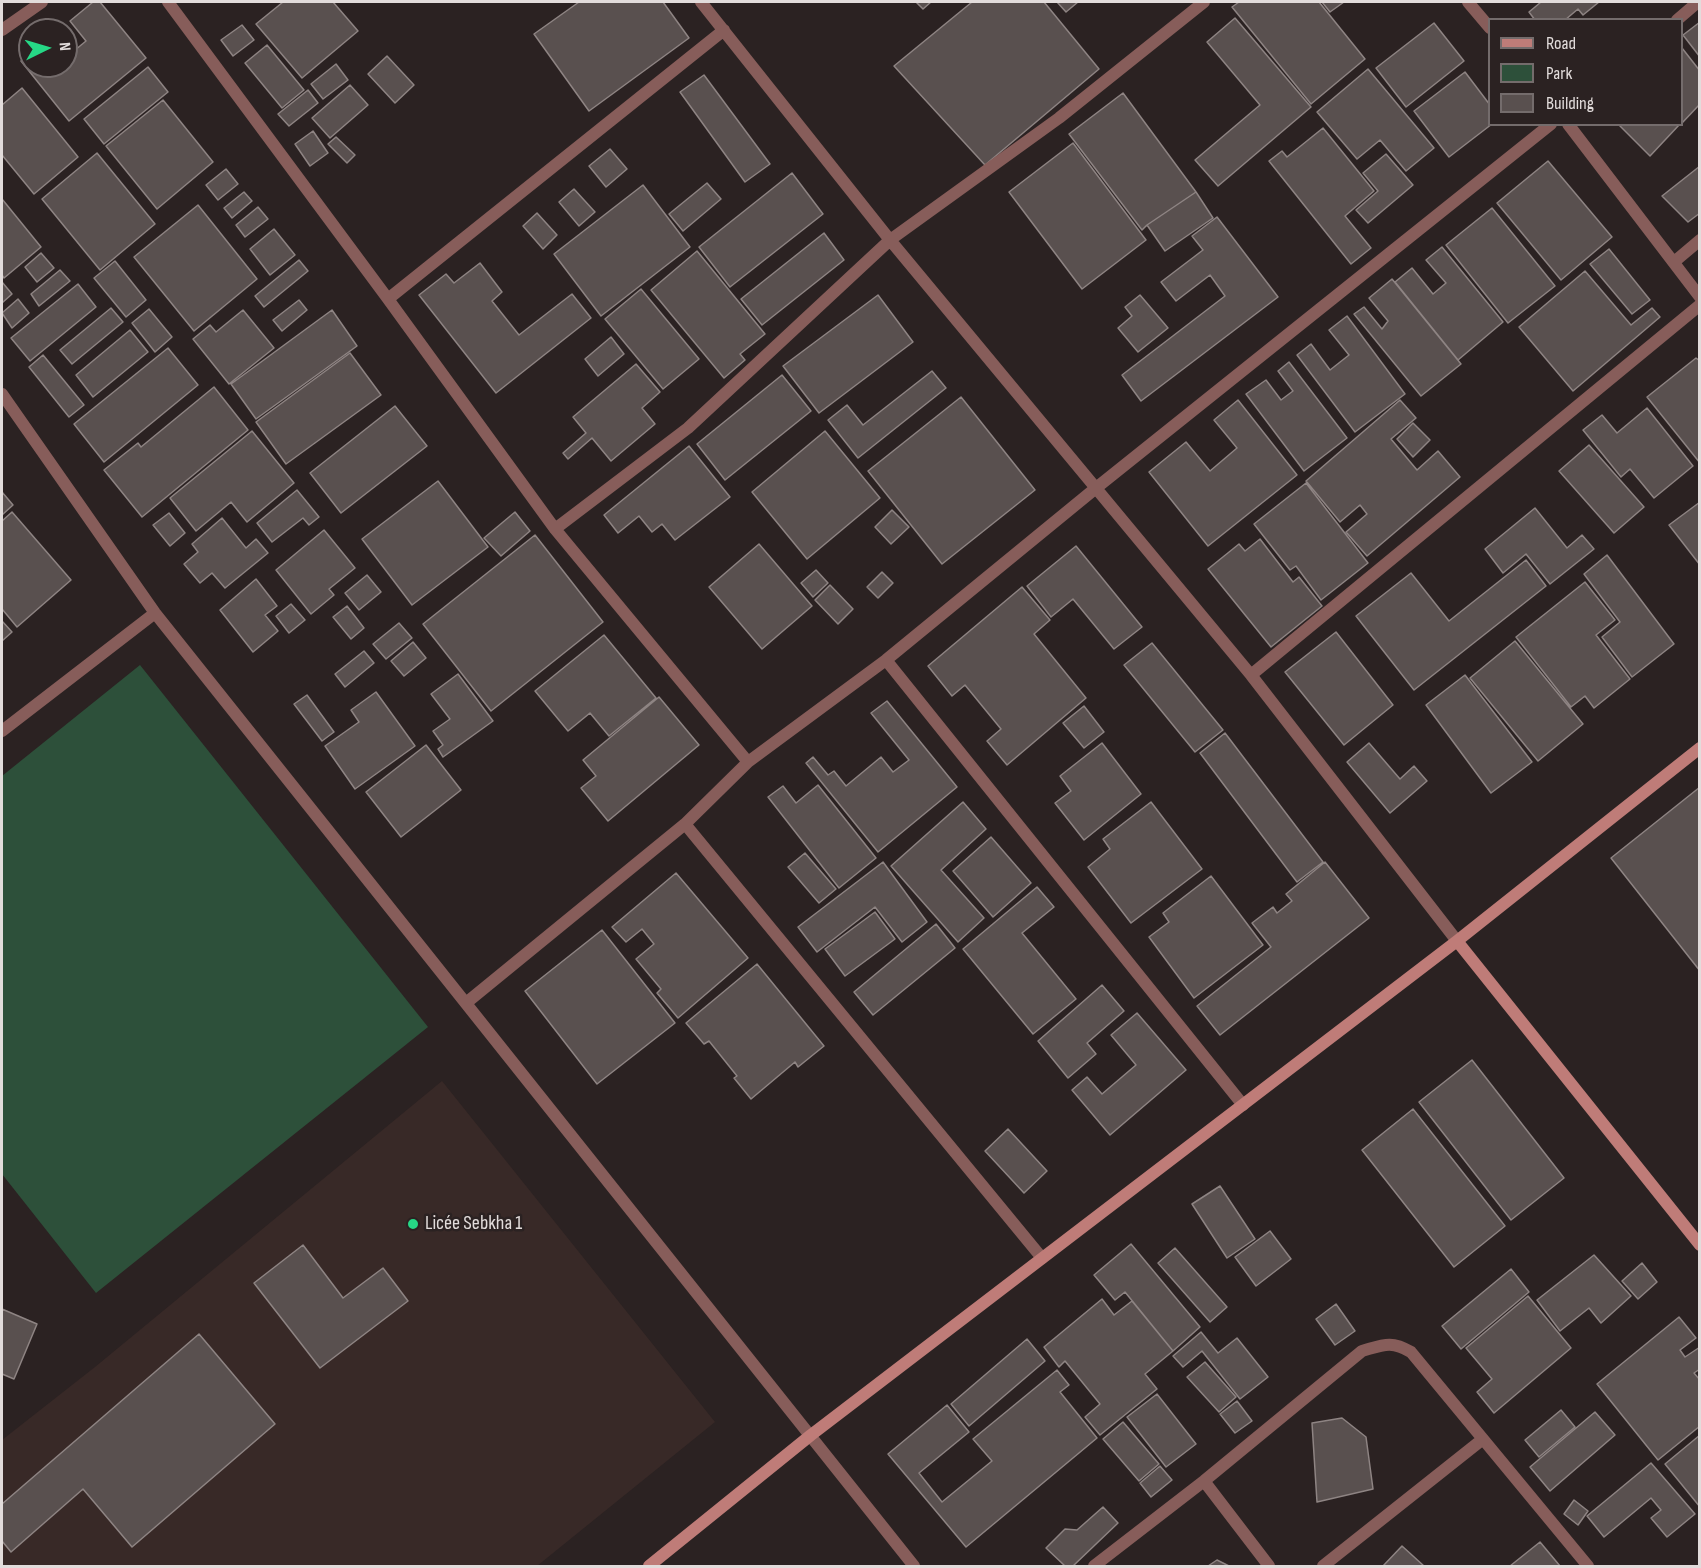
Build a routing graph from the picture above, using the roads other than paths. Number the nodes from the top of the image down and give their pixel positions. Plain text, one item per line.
1 (42, 2) edge
2 (168, 2) edge
3 (701, 2) edge
4 (1204, 2) edge
5 (1468, 2) edge
6 (1698, 2) edge
7 (1679, 18) edge
8 (1488, 26) edge
9 (2, 30) edge
10 (724, 30) junction
11 (1548, 126) edge
12 (1570, 126) edge
13 (890, 240) junction
14 (1700, 240) edge
15 (1674, 262) junction
16 (1700, 297) edge
17 (388, 298) junction
18 (1700, 305) edge
19 (2, 394) edge
20 (1096, 488) junction
21 (555, 529) junction
22 (155, 613) junction
23 (886, 660) junction
24 (1251, 675) junction
25 (2, 731) edge
26 (1700, 748) edge
27 (748, 762) junction
28 (685, 824) junction
29 (1457, 941) junction
30 (466, 1003) junction
31 (1243, 1105) junction
32 (1700, 1245) edge
33 (1042, 1258) junction
34 (811, 1434) junction
35 (1483, 1439) junction
36 (1204, 1481) junction
37 (649, 1566) edge
38 (914, 1566) edge
39 (1094, 1566) edge
40 (1269, 1566) edge
41 (1323, 1566) edge
42 (1588, 1566) edge

1 - 9 street
2 - 17 street
3 - 10 street
4 - 13 street
5 - 8 street
6 - 7 street
10 - 13 street
10 - 17 street
11 - 20 street
12 - 15 street
13 - 20 street
13 - 21 street
14 - 15 street
15 - 16 street
17 - 21 street
18 - 24 street
19 - 22 street
20 - 23 street
20 - 24 street
21 - 27 street
22 - 25 street
22 - 30 street
23 - 27 street
23 - 31 street
24 - 29 street
26 - 29 street
27 - 28 street
28 - 30 street
28 - 33 street
29 - 31 street
29 - 32 street
30 - 34 street
31 - 33 street
33 - 34 street
34 - 37 street
34 - 38 street
35 - 36 street
35 - 41 street
35 - 42 street
36 - 39 street
36 - 40 street

